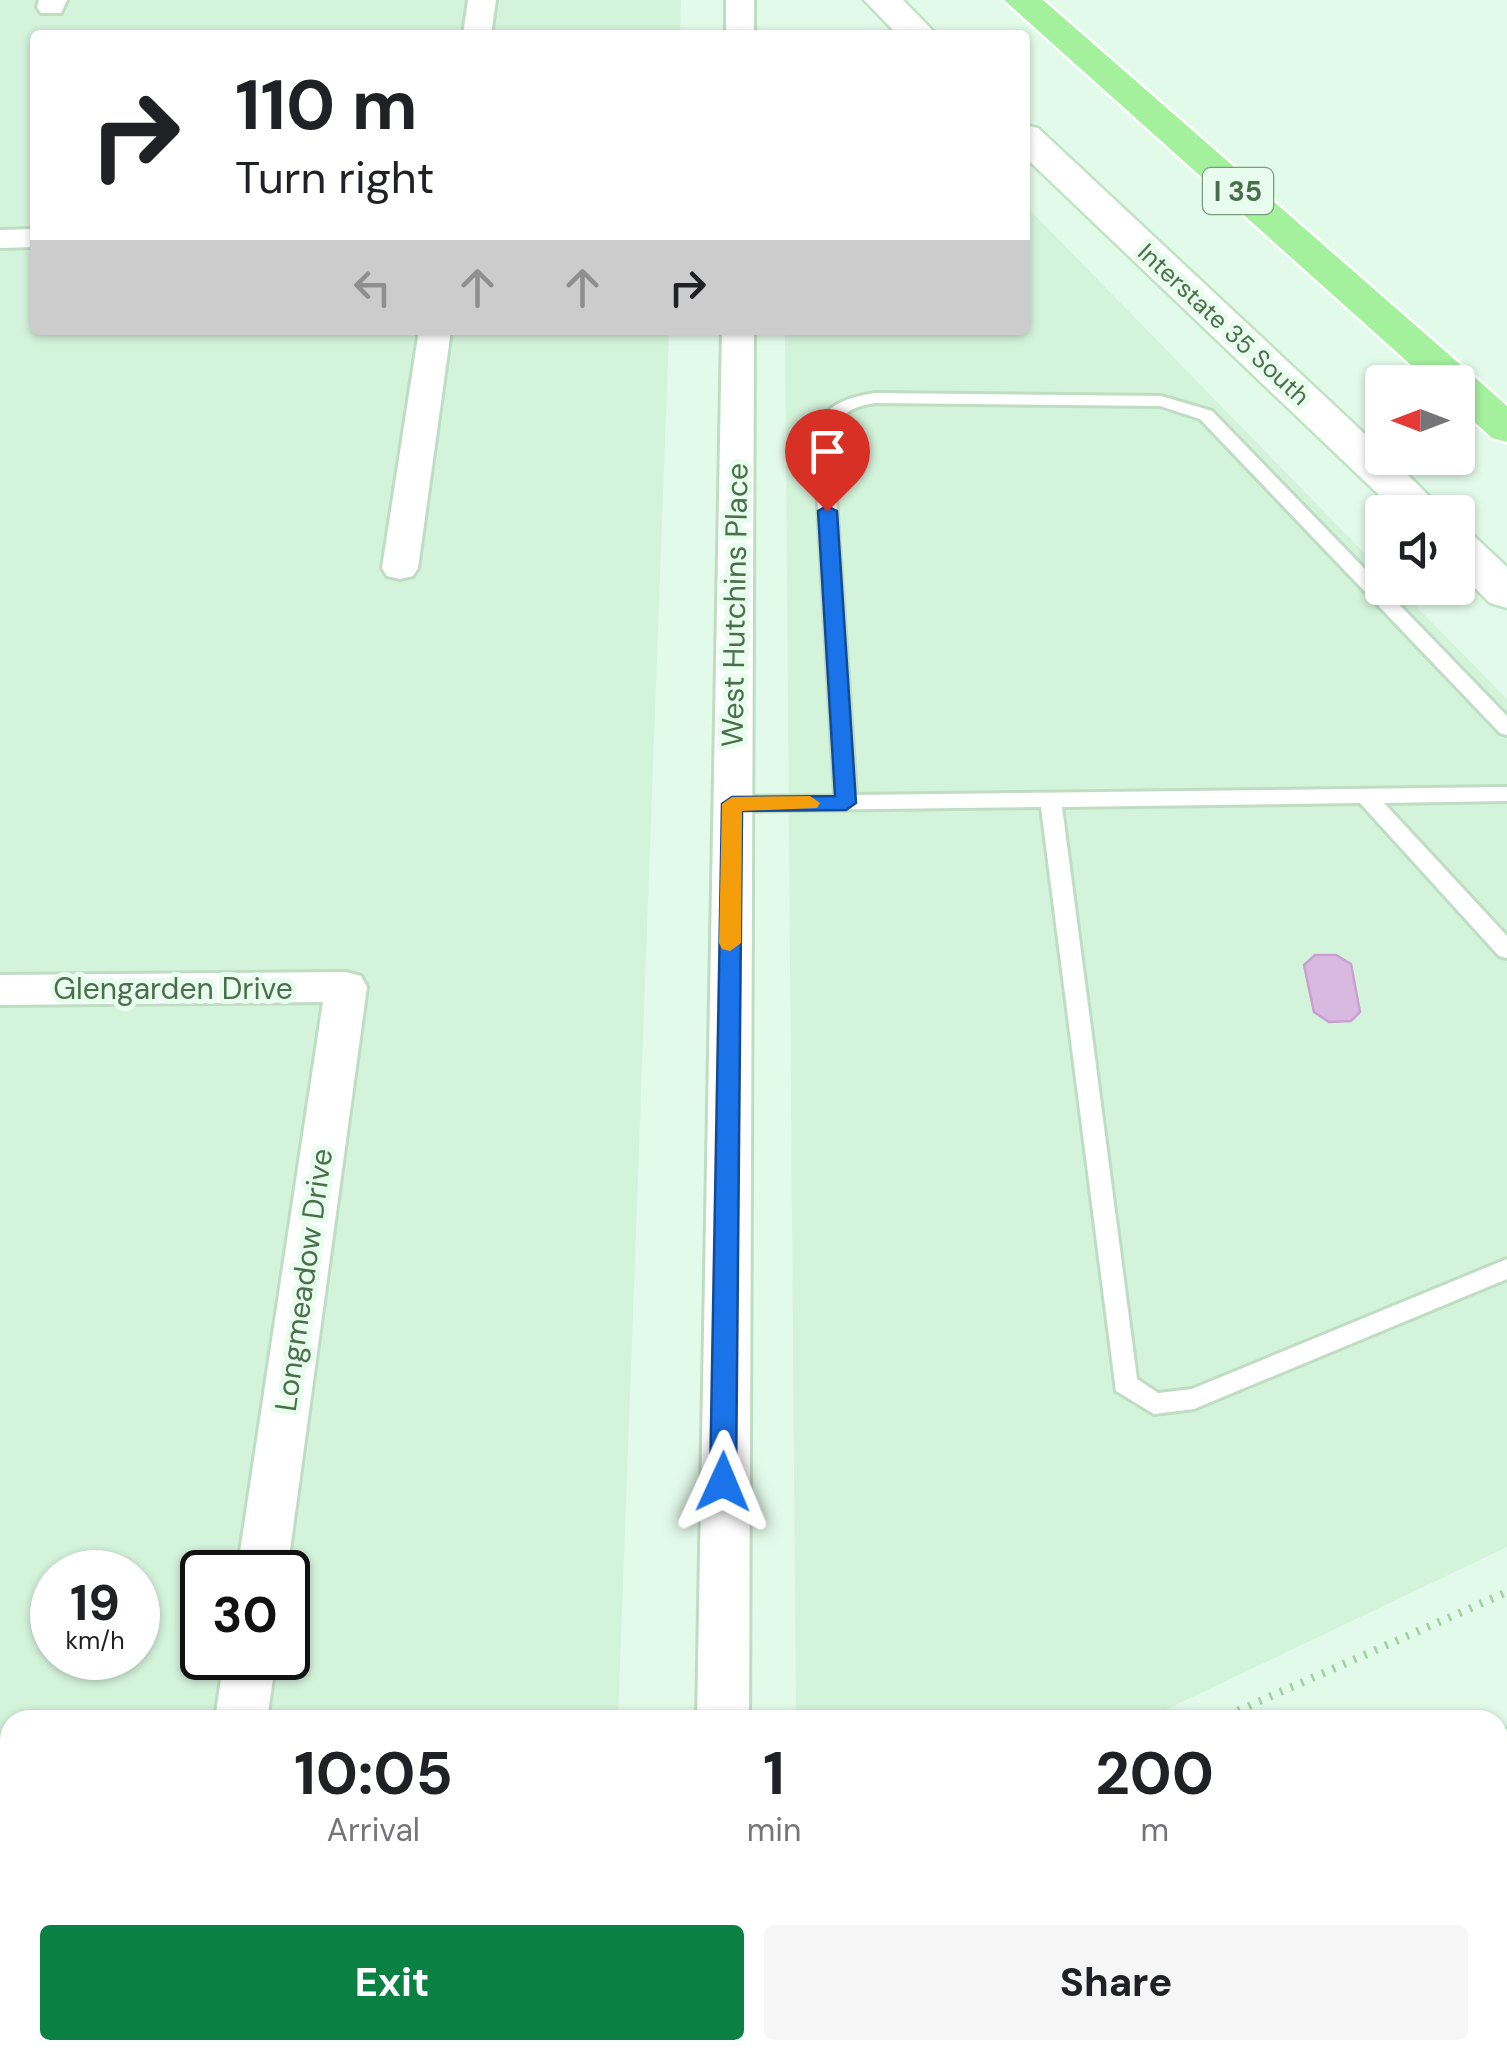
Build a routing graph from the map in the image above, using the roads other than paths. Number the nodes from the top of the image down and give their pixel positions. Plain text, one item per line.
1 (482, 0) edge
2 (740, 0) edge
3 (882, 0) edge
4 (1022, 0) edge
5 (478, 30) edge
6 (740, 30) edge
7 (914, 30) edge
8 (1030, 141) edge
9 (0, 238) edge
10 (30, 238) edge
11 (434, 335) edge
12 (738, 335) edge
13 (1435, 365) edge
14 (1475, 401) edge
15 (1507, 429) edge
16 (1404, 495) edge
17 (1475, 562) edge
18 (400, 568) dead end
19 (1507, 593) edge
20 (1507, 728) edge
21 (1507, 794) edge
22 (1366, 796) junction
23 (1051, 800) junction
24 (846, 803) junction
25 (732, 804) junction
26 (1507, 950) edge
27 (346, 988) joint
28 (0, 990) edge
29 (1507, 1269) edge
30 (265, 1550) edge
31 (247, 1680) edge
32 (242, 1710) edge
33 (723, 1710) edge

1 - 5 street
2 - 6 street
3 - 7 main road
4 - 13 highway, I 35
8 - 16 main road, Interstate 35 South
9 - 10 street
11 - 18 street
12 - 25 street, West Hutchins Place
14 - 15 highway, I 35
17 - 19 main road
20 - 24 lane
21 - 22 lane
22 - 23 lane
22 - 26 lane
23 - 24 lane
23 - 29 lane
24 - 25 lane
25 - 33 street, West Hutchins Place
27 - 28 street, Glengarden Drive
27 - 30 street, Longmeadow Drive
31 - 32 street

